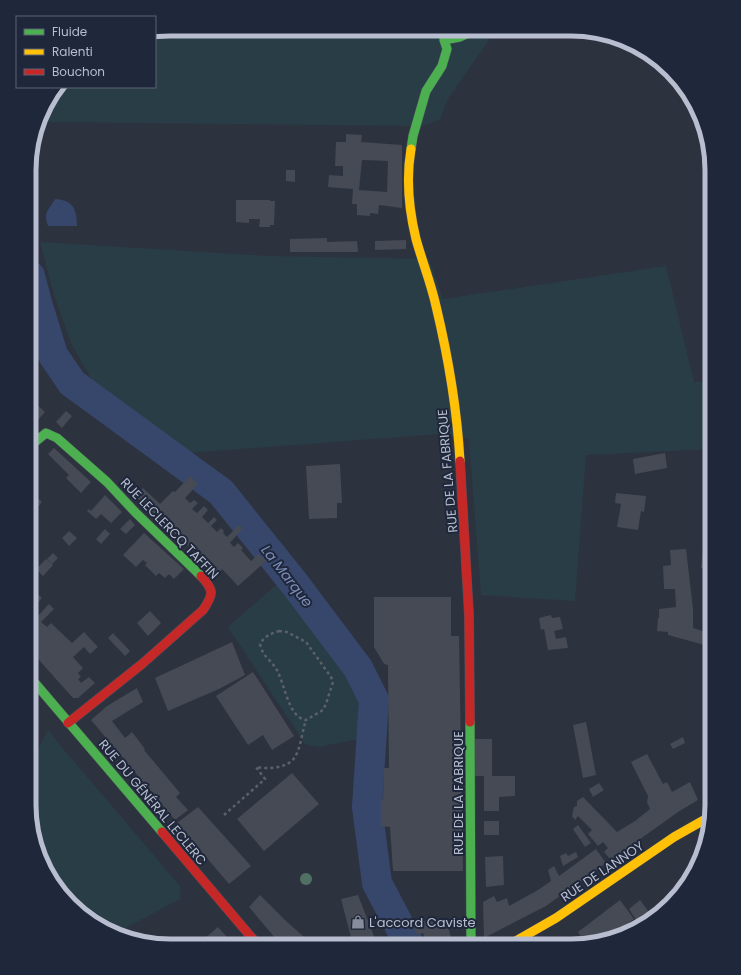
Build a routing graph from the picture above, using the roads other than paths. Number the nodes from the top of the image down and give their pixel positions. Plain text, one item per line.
1 (462, 36) edge
2 (36, 440) edge
3 (36, 684) edge
4 (68, 723) junction
5 (704, 820) edge
6 (253, 939) edge
7 (471, 939) edge
8 (519, 939) edge

1 - 7 street, RUE DE LA FABRIQUE
2 - 4 street, RUE LECLERCQ TAFFIN
3 - 4 street, RUE DU GÉNÉRAL LECLERC
4 - 6 street, RUE DU GÉNÉRAL LECLERC
5 - 8 street, RUE DE LANNOY

